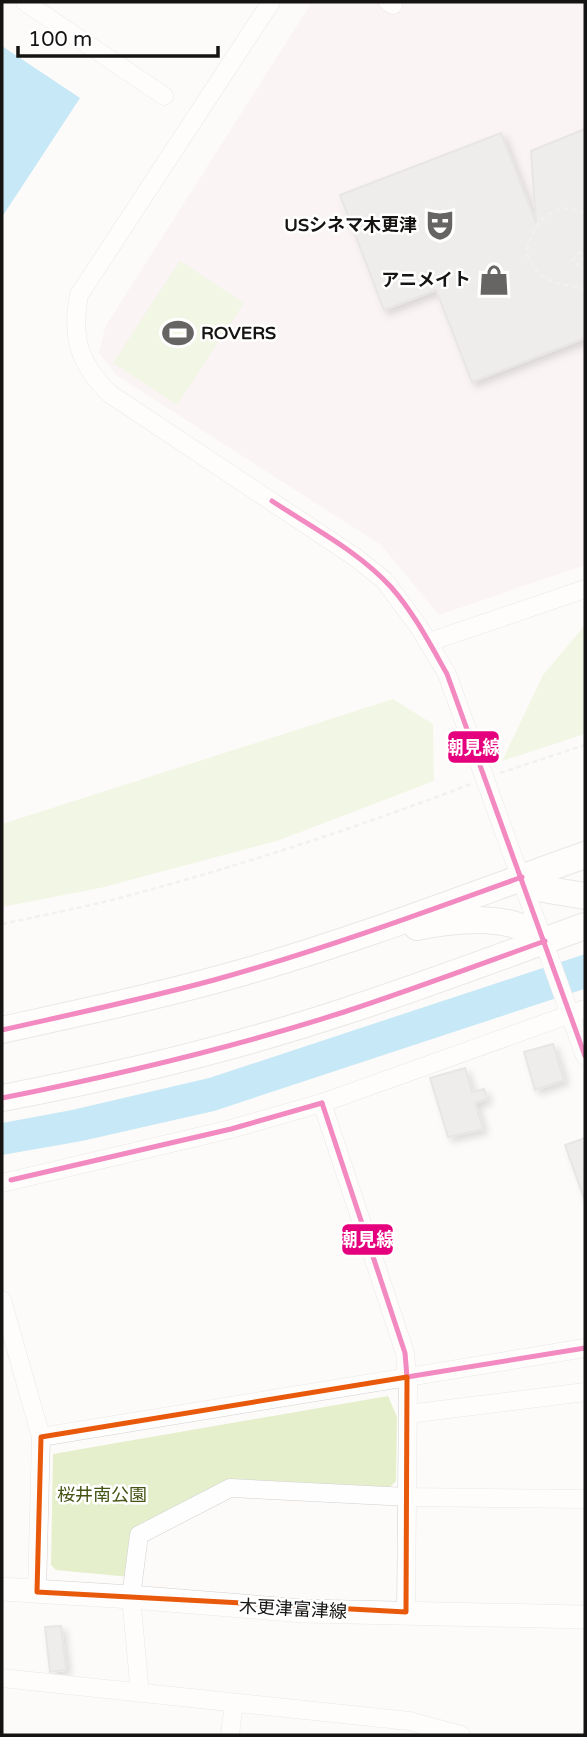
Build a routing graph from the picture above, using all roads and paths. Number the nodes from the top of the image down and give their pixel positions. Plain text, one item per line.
1 (25, 2) edge
2 (271, 2) edge
3 (164, 96) dead end
4 (585, 214) edge
5 (585, 248) edge
6 (585, 257) edge
7 (572, 261) dead end
8 (576, 266) dead end
9 (585, 289) edge
10 (585, 589) edge
11 (429, 642) junction
12 (585, 745) edge
13 (486, 778) junction
14 (585, 855) edge
15 (522, 877) junction
16 (585, 896) edge
17 (2, 924) edge
18 (585, 926) edge
19 (545, 941) junction
20 (292, 957) junction
21 (578, 1011) edge
22 (2, 1030) edge
23 (585, 1056) edge
24 (2, 1098) edge
25 (322, 1102) junction
26 (2, 1183) edge
27 (2, 1300) edge
28 (585, 1348) edge
29 (407, 1377) junction
30 (585, 1392) edge
31 (408, 1414) junction
32 (41, 1437) junction
33 (408, 1497) junction
34 (585, 1499) edge
35 (2, 1589) edge
36 (37, 1592) junction
37 (131, 1597) junction
38 (405, 1612) junction
39 (585, 1617) edge
40 (2, 1678) edge
41 (140, 1693) junction
42 (234, 1703) junction
43 (230, 1735) edge
44 (461, 1735) edge

1 - 3 street
2 - 11 street
4 - 9 path
5 - 7 path
6 - 8 path
10 - 11 street
11 - 13 street
12 - 13 path
13 - 15 street
13 - 17 path
14 - 15 highway
15 - 16 highway
15 - 19 street
15 - 20 highway
18 - 19 highway
19 - 20 highway
19 - 21 street
19 - 24 highway
20 - 22 highway
21 - 23 street
21 - 25 street
25 - 26 street
25 - 29 street
27 - 32 street
28 - 29 street
29 - 31 street
29 - 32 street
30 - 31 street
31 - 33 street
32 - 36 street
33 - 34 street
33 - 37 street
33 - 38 street
35 - 36 main road, 木更津富津線
36 - 37 main road, 木更津富津線
37 - 38 main road, 木更津富津線
37 - 41 street
38 - 39 main road, 木更津富津線
40 - 41 street
41 - 42 street
42 - 43 street
42 - 44 street

